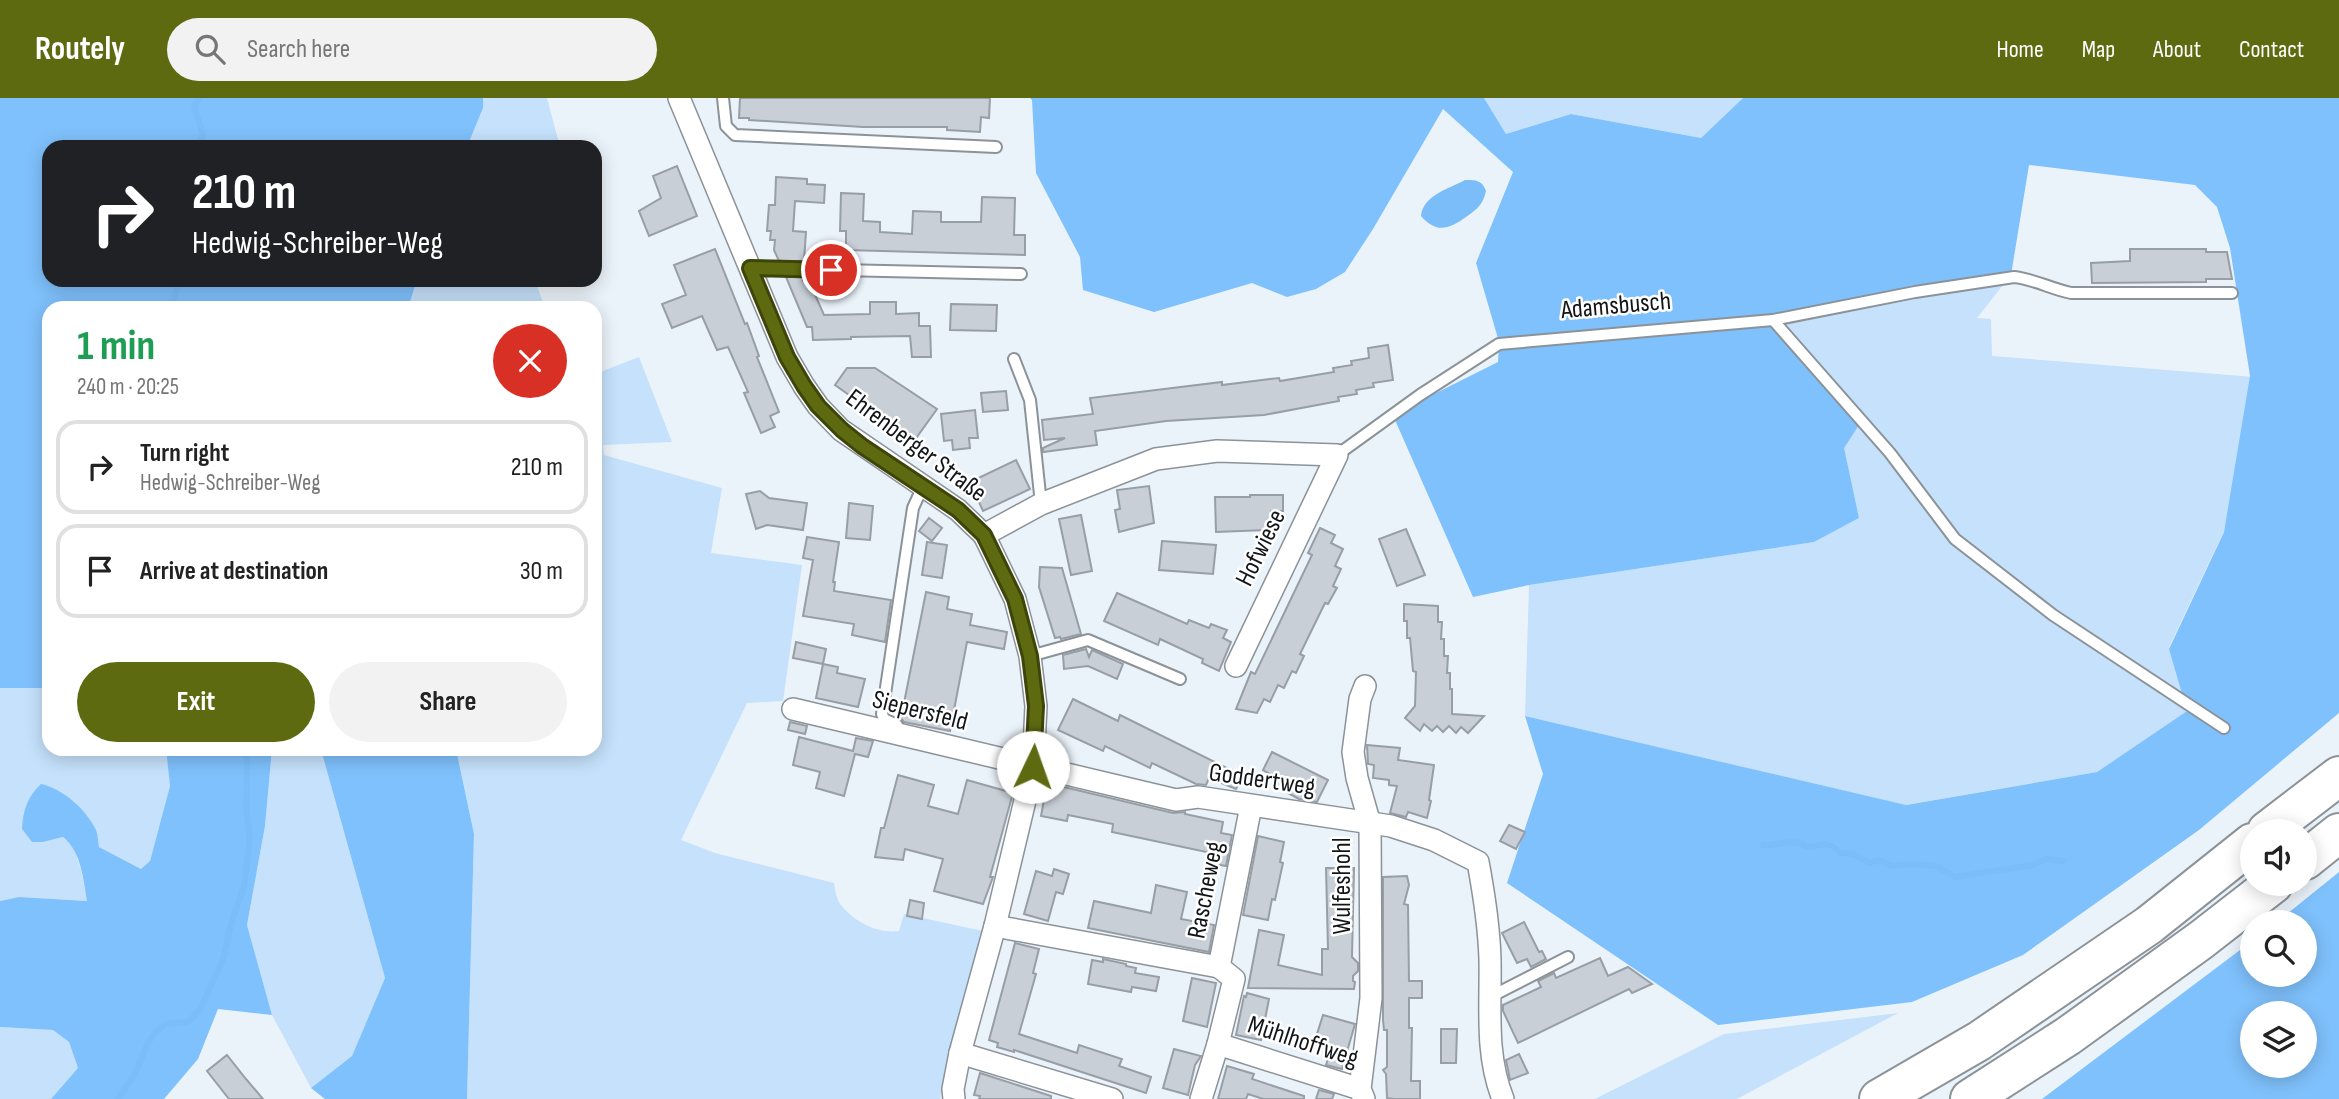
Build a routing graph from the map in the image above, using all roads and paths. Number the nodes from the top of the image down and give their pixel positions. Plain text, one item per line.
1 (680, 98) edge
2 (723, 98) edge
3 (996, 147) dead end
4 (750, 268) junction
5 (1021, 274) dead end
6 (2232, 293) dead end
7 (1773, 320) junction
8 (1014, 359) dead end
9 (1337, 455) junction
10 (923, 486) junction
11 (1041, 504) junction
12 (984, 535) junction
13 (1030, 656) junction
14 (1236, 666) dead end
15 (1180, 679) dead end
16 (1365, 685) dead end
17 (793, 709) dead end
18 (2224, 729) dead end
19 (1033, 767) junction
20 (2339, 776) edge
21 (1251, 806) junction
22 (2282, 819) edge
23 (1370, 824) junction
24 (2240, 852) edge
25 (2258, 896) edge
26 (995, 926) junction
27 (1568, 957) dead end
28 (1219, 967) junction
29 (1490, 997) junction
30 (1218, 1044) junction
31 (960, 1053) junction
32 (1362, 1094) edge
33 (954, 1099) edge
34 (1112, 1099) edge
35 (1201, 1099) edge
36 (1503, 1099) edge
37 (1879, 1099) edge
38 (1970, 1099) edge

1 - 4 street, Ehrenberger Straße
2 - 3 lane
4 - 5 lane
4 - 10 street, Ehrenberger Straße
6 - 7 lane, Adamsbusch
7 - 9 lane, Adamsbusch
7 - 18 lane
8 - 11 lane
9 - 11 street
9 - 14 street, Hofwiese
10 - 12 street, Ehrenberger Straße
10 - 19 lane
11 - 12 street
12 - 13 street, Ehrenberger Straße
13 - 15 lane
13 - 19 street, Ehrenberger Straße
16 - 23 street, Wulfeshohl
17 - 19 street, Siepersfeld
19 - 21 street, Goddertweg
19 - 26 street, Ehrenberger Straße
20 - 22 highway
21 - 23 street, Goddertweg
21 - 28 street, Rascheweg
23 - 29 street, Goddertweg
23 - 32 street, Wulfeshohl
24 - 37 highway
25 - 38 highway
26 - 28 street
26 - 31 street, Ehrenberger Straße
27 - 29 lane
28 - 30 street, Rascheweg
29 - 36 street
30 - 32 street, Mühlhoffweg
30 - 35 street, Rascheweg
31 - 33 street, Ehrenberger Straße
31 - 34 street

